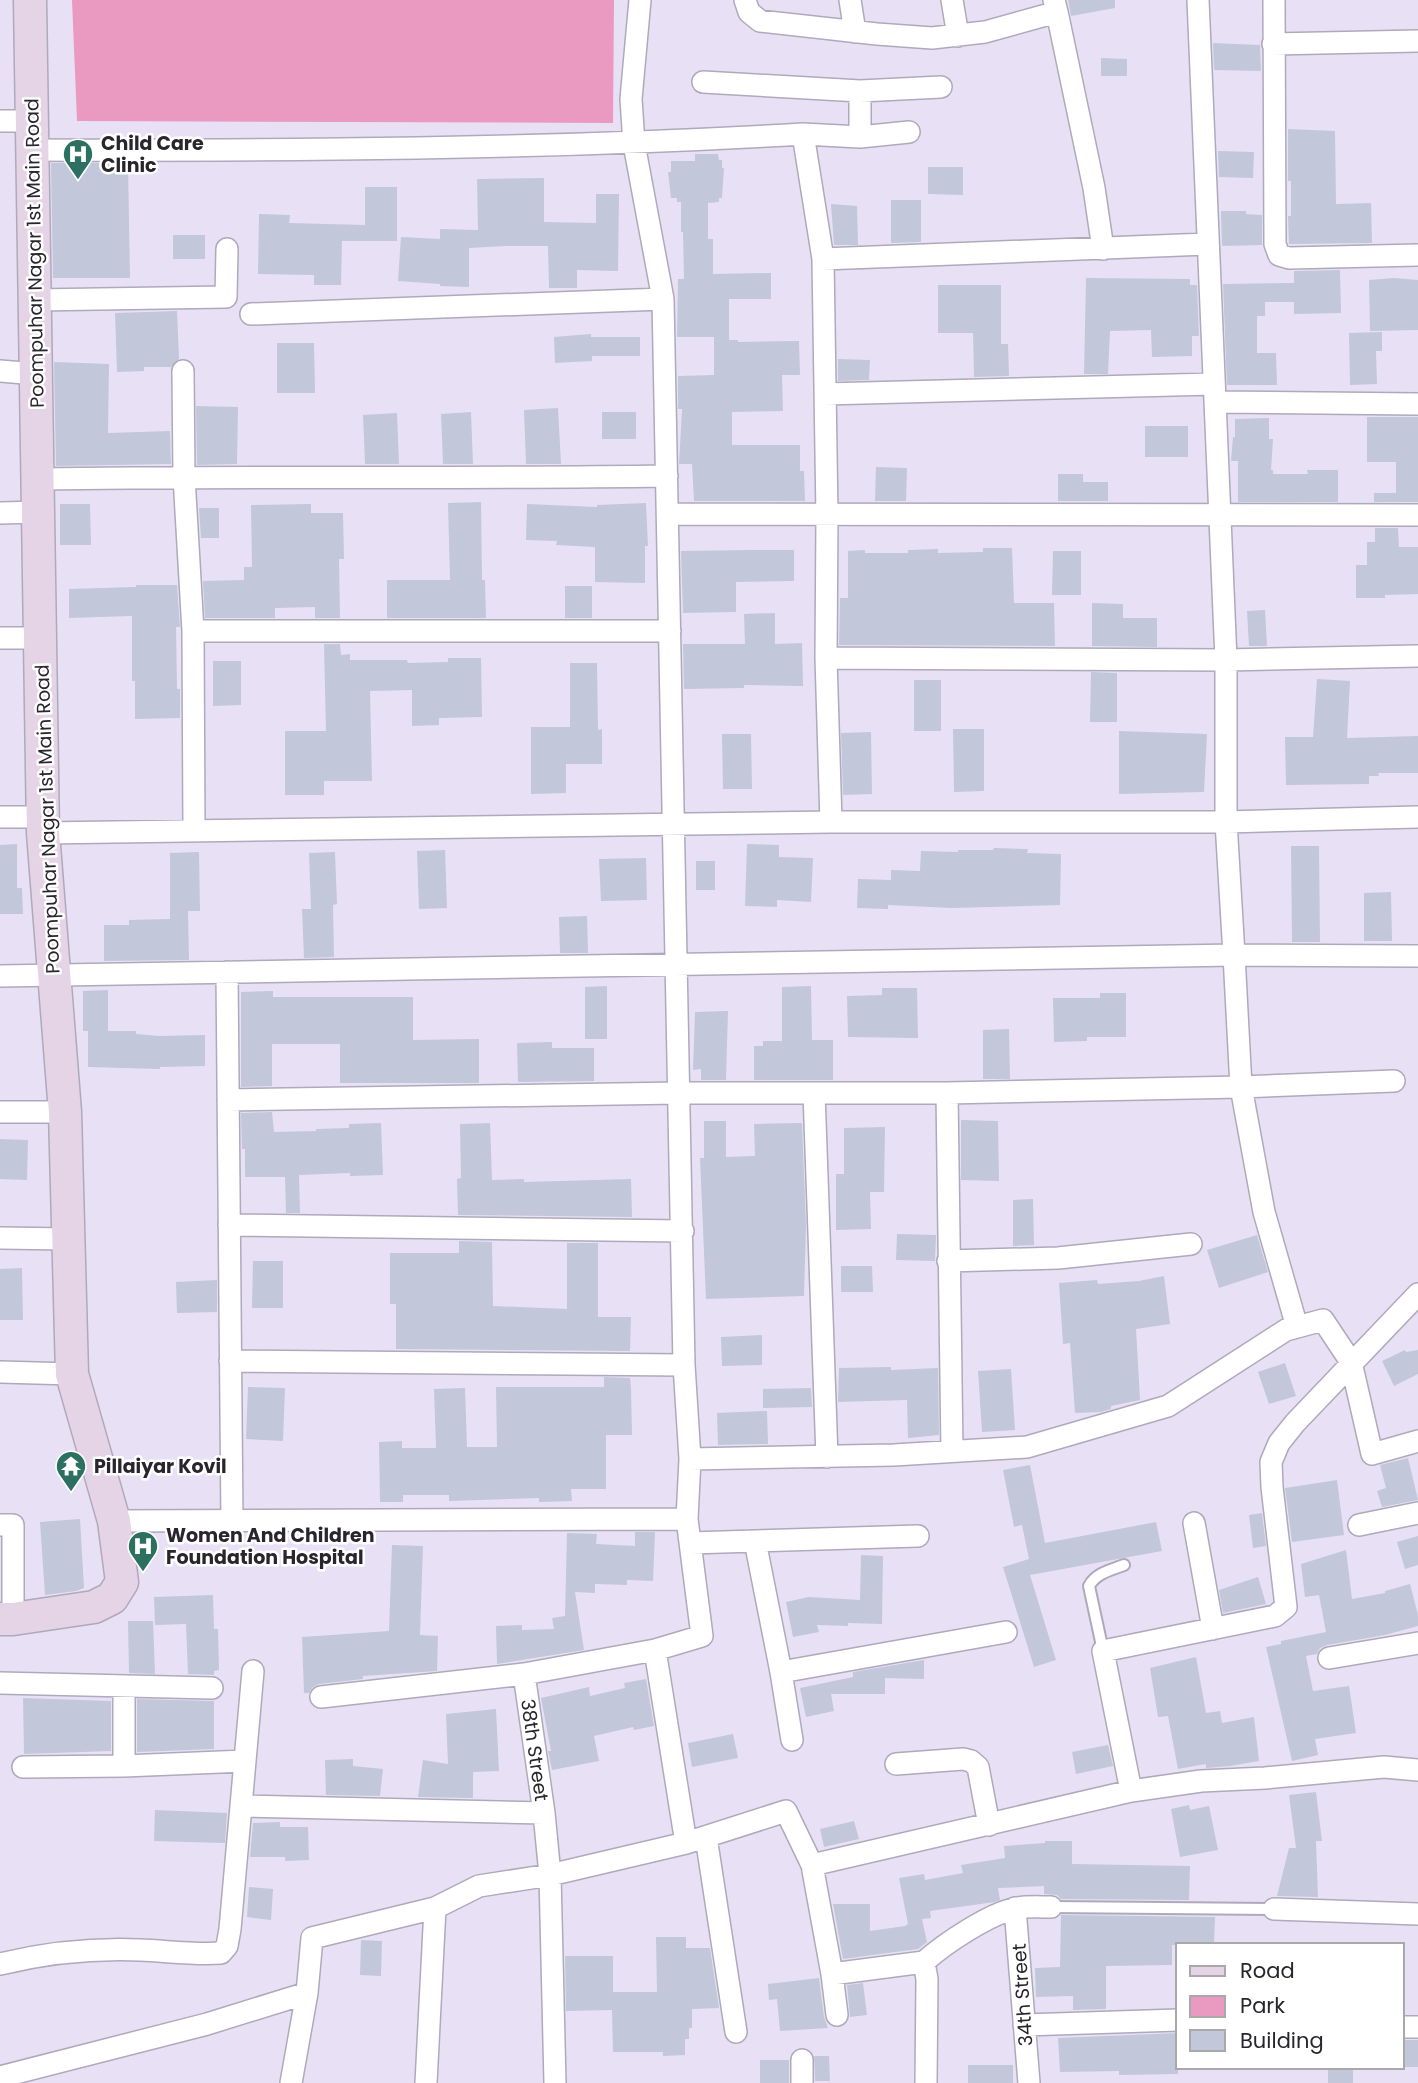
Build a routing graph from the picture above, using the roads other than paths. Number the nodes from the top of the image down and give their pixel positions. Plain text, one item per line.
1 (30, 0) edge
2 (640, 0) edge
3 (745, 0) edge
4 (850, 0) edge
5 (952, 0) edge
6 (1198, 0) edge
7 (1274, 0) edge
8 (1055, 6) edge
9 (855, 32) junction
10 (958, 36) junction
11 (1418, 41) edge
12 (1273, 44) junction
13 (703, 82) dead end
14 (940, 87) dead end
15 (860, 92) junction
16 (0, 121) edge
17 (909, 132) dead end
18 (803, 134) junction
19 (31, 136) junction
20 (860, 137) junction
21 (634, 144) junction
22 (1207, 244) junction
23 (227, 249) dead end
24 (1103, 249) junction
25 (1418, 255) edge
26 (823, 259) junction
27 (663, 299) junction
28 (35, 300) junction
29 (251, 314) dead end
30 (0, 371) edge
31 (183, 371) dead end
32 (36, 374) junction
33 (1214, 393) junction
34 (825, 394) junction
35 (1418, 404) edge
36 (667, 476) junction
37 (184, 477) junction
38 (38, 479) junction
39 (39, 512) junction
40 (0, 513) edge
41 (668, 514) junction
42 (1220, 514) junction
43 (1418, 515) edge
44 (827, 516) junction
45 (193, 631) junction
46 (670, 631) junction
47 (0, 638) edge
48 (41, 638) junction
49 (1418, 656) edge
50 (827, 658) junction
51 (1226, 660) junction
52 (0, 817) edge
53 (1418, 817) edge
54 (831, 822) junction
55 (1226, 822) junction
56 (674, 824) junction
57 (43, 825) junction
58 (194, 831) junction
59 (1234, 955) junction
60 (1418, 956) edge
61 (676, 965) junction
62 (227, 972) junction
63 (52, 974) junction
64 (0, 976) edge
65 (1394, 1081) dead end
66 (1241, 1087) junction
67 (678, 1093) junction
68 (814, 1093) junction
69 (947, 1093) junction
70 (228, 1100) junction
71 (0, 1111) edge
72 (65, 1112) junction
73 (229, 1225) junction
74 (683, 1231) junction
75 (0, 1238) edge
76 (69, 1239) junction
77 (1192, 1244) dead end
78 (948, 1261) junction
79 (1418, 1294) edge
80 (1297, 1327) junction
81 (230, 1361) junction
82 (1351, 1362) junction
83 (684, 1365) junction
84 (0, 1372) edge
85 (72, 1374) junction
86 (1418, 1441) edge
87 (952, 1451) junction
88 (827, 1457) junction
89 (690, 1459) junction
90 (1418, 1513) edge
91 (687, 1519) junction
92 (114, 1521) junction
93 (232, 1522) junction
94 (1194, 1523) dead end
95 (0, 1525) edge
96 (1359, 1525) dead end
97 (918, 1536) dead end
98 (755, 1541) junction
99 (691, 1543) junction
100 (1124, 1565) dead end
101 (7, 1619) edge
102 (1213, 1629) junction
103 (1006, 1632) dead end
104 (1418, 1643) edge
105 (655, 1650) junction
106 (1103, 1651) junction
107 (1329, 1658) dead end
108 (253, 1671) dead end
109 (781, 1672) junction
110 (524, 1674) junction
111 (0, 1683) edge
112 (124, 1686) junction
113 (212, 1688) dead end
114 (321, 1697) dead end
115 (792, 1740) dead end
116 (245, 1761) junction
117 (896, 1764) dead end
118 (124, 1766) junction
119 (23, 1767) dead end
120 (1418, 1770) edge
121 (1131, 1791) junction
122 (241, 1806) junction
123 (544, 1813) junction
124 (989, 1825) junction
125 (706, 1837) junction
126 (685, 1843) junction
127 (812, 1865) junction
128 (550, 1875) junction
129 (1051, 1907) joint
130 (435, 1908) junction
131 (1015, 1908) junction
132 (1274, 1909) joint
133 (1418, 1914) edge
134 (0, 1964) edge
135 (926, 1970) junction
136 (832, 1974) junction
137 (307, 1993) junction
138 (837, 2015) dead end
139 (1176, 2020) edge
140 (1024, 2025) junction
141 (736, 2032) dead end
142 (802, 2060) dead end
143 (0, 2077) edge
144 (291, 2083) edge
145 (426, 2083) edge
146 (555, 2083) edge
147 (802, 2083) edge
148 (926, 2083) edge
149 (1029, 2083) edge

1 - 19 main road, Poompuhar Nagar 1st Main Road
2 - 21 street, 38th Street
3 - 9 street
4 - 9 street
5 - 10 street
6 - 22 street
7 - 12 street
8 - 10 street
8 - 24 street
9 - 10 street
11 - 12 street
12 - 25 street
13 - 15 street
14 - 15 street
15 - 20 street
16 - 19 street
17 - 20 street
18 - 20 street
18 - 21 street
18 - 26 street
19 - 21 street
19 - 28 main road, Poompuhar Nagar 1st Main Road
21 - 27 street, 38th Street
22 - 24 street
22 - 33 street
23 - 28 street
24 - 26 street
26 - 34 street
27 - 29 street
27 - 36 street, 38th Street
28 - 32 main road, Poompuhar Nagar 1st Main Road
30 - 32 street
31 - 37 street
32 - 38 main road, Poompuhar Nagar 1st Main Road
33 - 34 street
33 - 35 street
33 - 42 street
34 - 44 street
36 - 37 street
36 - 41 street, 38th Street
37 - 38 street
37 - 45 street
38 - 39 main road, Poompuhar Nagar 1st Main Road
39 - 40 street
39 - 48 main road, Poompuhar Nagar 1st Main Road
41 - 44 street
41 - 46 street, 38th Street
42 - 43 street
42 - 44 street
42 - 51 street
44 - 50 street
45 - 46 street
45 - 58 street
46 - 56 street, 38th Street
47 - 48 street
48 - 57 main road, Poompuhar Nagar 1st Main Road
49 - 51 street
50 - 51 street
50 - 54 street
51 - 55 street
52 - 57 street
53 - 55 street
54 - 55 street
54 - 56 street
55 - 59 street
56 - 58 street
56 - 61 street, 38th Street
57 - 58 street
57 - 63 main road, Poompuhar Nagar 1st Main Road
59 - 60 street
59 - 61 street
59 - 66 street
61 - 62 street
61 - 67 street, 38th Street
62 - 63 street
62 - 70 street
63 - 64 street
63 - 72 main road, Poompuhar Nagar 1st Main Road
65 - 66 street
66 - 69 street
66 - 80 street
67 - 68 street
67 - 70 street
67 - 74 street, 38th Street
68 - 69 street
68 - 88 street
69 - 78 street
70 - 73 street
71 - 72 street
72 - 76 main road, Poompuhar Nagar 1st Main Road
73 - 74 street
73 - 81 street
74 - 83 street, 38th Street
75 - 76 street
76 - 85 main road, Poompuhar Nagar 1st Main Road
77 - 78 street
78 - 87 street
79 - 82 street
80 - 82 street
80 - 87 street
81 - 83 street
81 - 93 street
82 - 86 street
82 - 102 street
83 - 89 street, 38th Street
84 - 85 street
85 - 92 main road, Poompuhar Nagar 1st Main Road
87 - 88 street
88 - 89 street
89 - 91 street, 38th Street
90 - 96 street
91 - 93 street
91 - 99 street, 38th Street
92 - 93 street
92 - 101 main road, Poompuhar Nagar 1st Main Road
94 - 102 street
95 - 101 street
97 - 98 street
98 - 99 street
98 - 109 street
99 - 105 street, 38th Street
100 - 106 lane
102 - 106 street
103 - 109 street
104 - 107 street
105 - 110 street, 38th Street
105 - 126 street
106 - 121 street
108 - 116 street
109 - 115 street
110 - 114 street
110 - 123 street, 38th Street
111 - 112 street
112 - 113 street
112 - 118 street
116 - 118 street
116 - 122 street
117 - 124 street
118 - 119 street
120 - 121 street
121 - 124 street
122 - 123 street
122 - 134 street
123 - 128 street, 38th Street
124 - 127 street
125 - 126 street
125 - 127 street
125 - 141 street
126 - 128 street
127 - 136 street
128 - 130 street
128 - 146 street, 38th Street
129 - 131 street
129 - 132 lane
130 - 137 street
130 - 145 street
131 - 135 street
131 - 140 street, 34th Street
132 - 133 street
135 - 136 street
135 - 148 street
136 - 138 street
137 - 143 street
137 - 144 street
139 - 140 street
140 - 149 street, 34th Street
142 - 147 street

